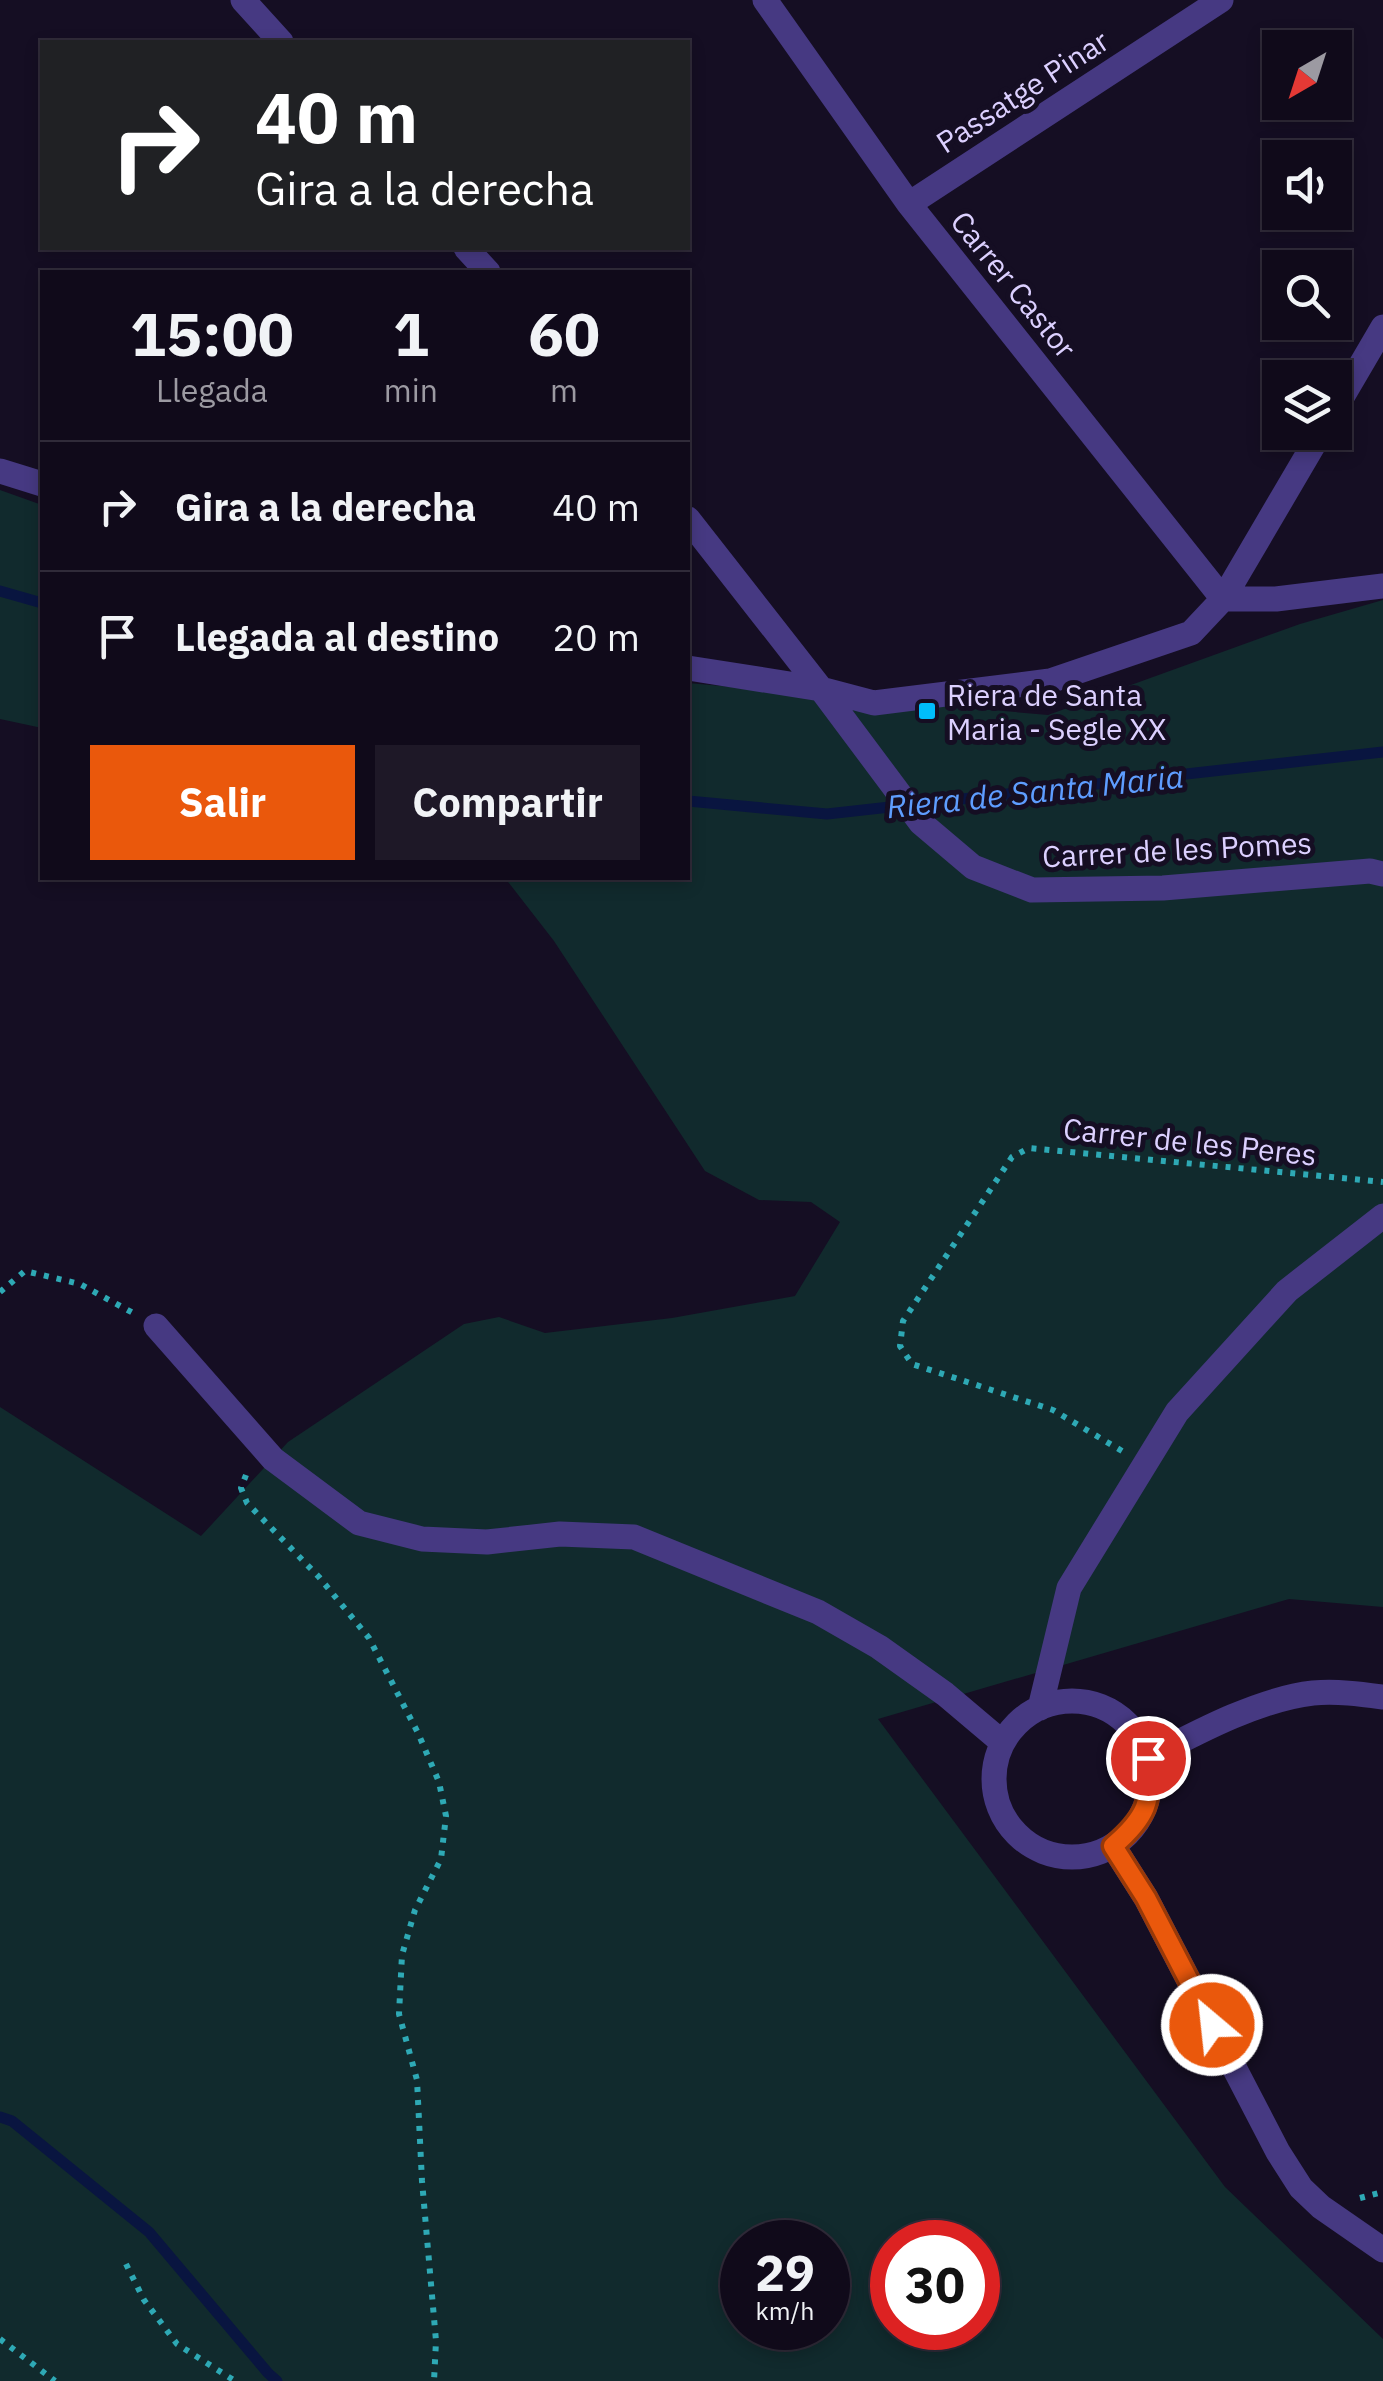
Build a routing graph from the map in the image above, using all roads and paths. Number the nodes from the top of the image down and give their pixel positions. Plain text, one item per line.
1 (243, 0) edge
2 (765, 0) edge
3 (1221, 0) edge
4 (279, 40) edge
5 (908, 204) junction
6 (468, 250) edge
7 (486, 270) edge
8 (1383, 327) edge
9 (1352, 379) edge
10 (1310, 450) edge
11 (0, 471) edge
12 (40, 483) edge
13 (690, 522) edge
14 (1383, 586) edge
15 (1223, 599) junction
16 (690, 668) edge
17 (821, 690) junction
18 (1383, 874) edge
19 (1383, 1182) edge
20 (1383, 1216) edge
21 (0, 1292) edge
22 (156, 1326) joint
23 (267, 1452) junction
24 (1145, 1464) junction
25 (1383, 1696) edge
26 (1040, 1708) junction
27 (1003, 1742) junction
28 (1148, 1758) junction
29 (1113, 1846) junction
30 (1383, 2250) edge
31 (126, 2264) dead end
32 (0, 2338) edge
33 (55, 2381) edge
34 (236, 2381) edge
35 (434, 2381) edge

1 - 4 street
2 - 5 street, Carrer Castor
3 - 5 street, Passatge Pinar
5 - 15 street, Carrer Castor
6 - 7 street
8 - 9 street
10 - 15 street
11 - 12 street
13 - 17 street, Carrer de les Pomes
14 - 15 street
15 - 17 street
16 - 17 street
17 - 18 street, Carrer de les Pomes
19 - 24 path, Carrer de les Peres
20 - 24 street
21 - 22 path
22 - 23 street
23 - 27 street
23 - 35 path
24 - 26 street
25 - 28 street
26 - 27 street
26 - 28 street
27 - 29 street
28 - 29 street
29 - 30 street
31 - 34 path
32 - 33 path

